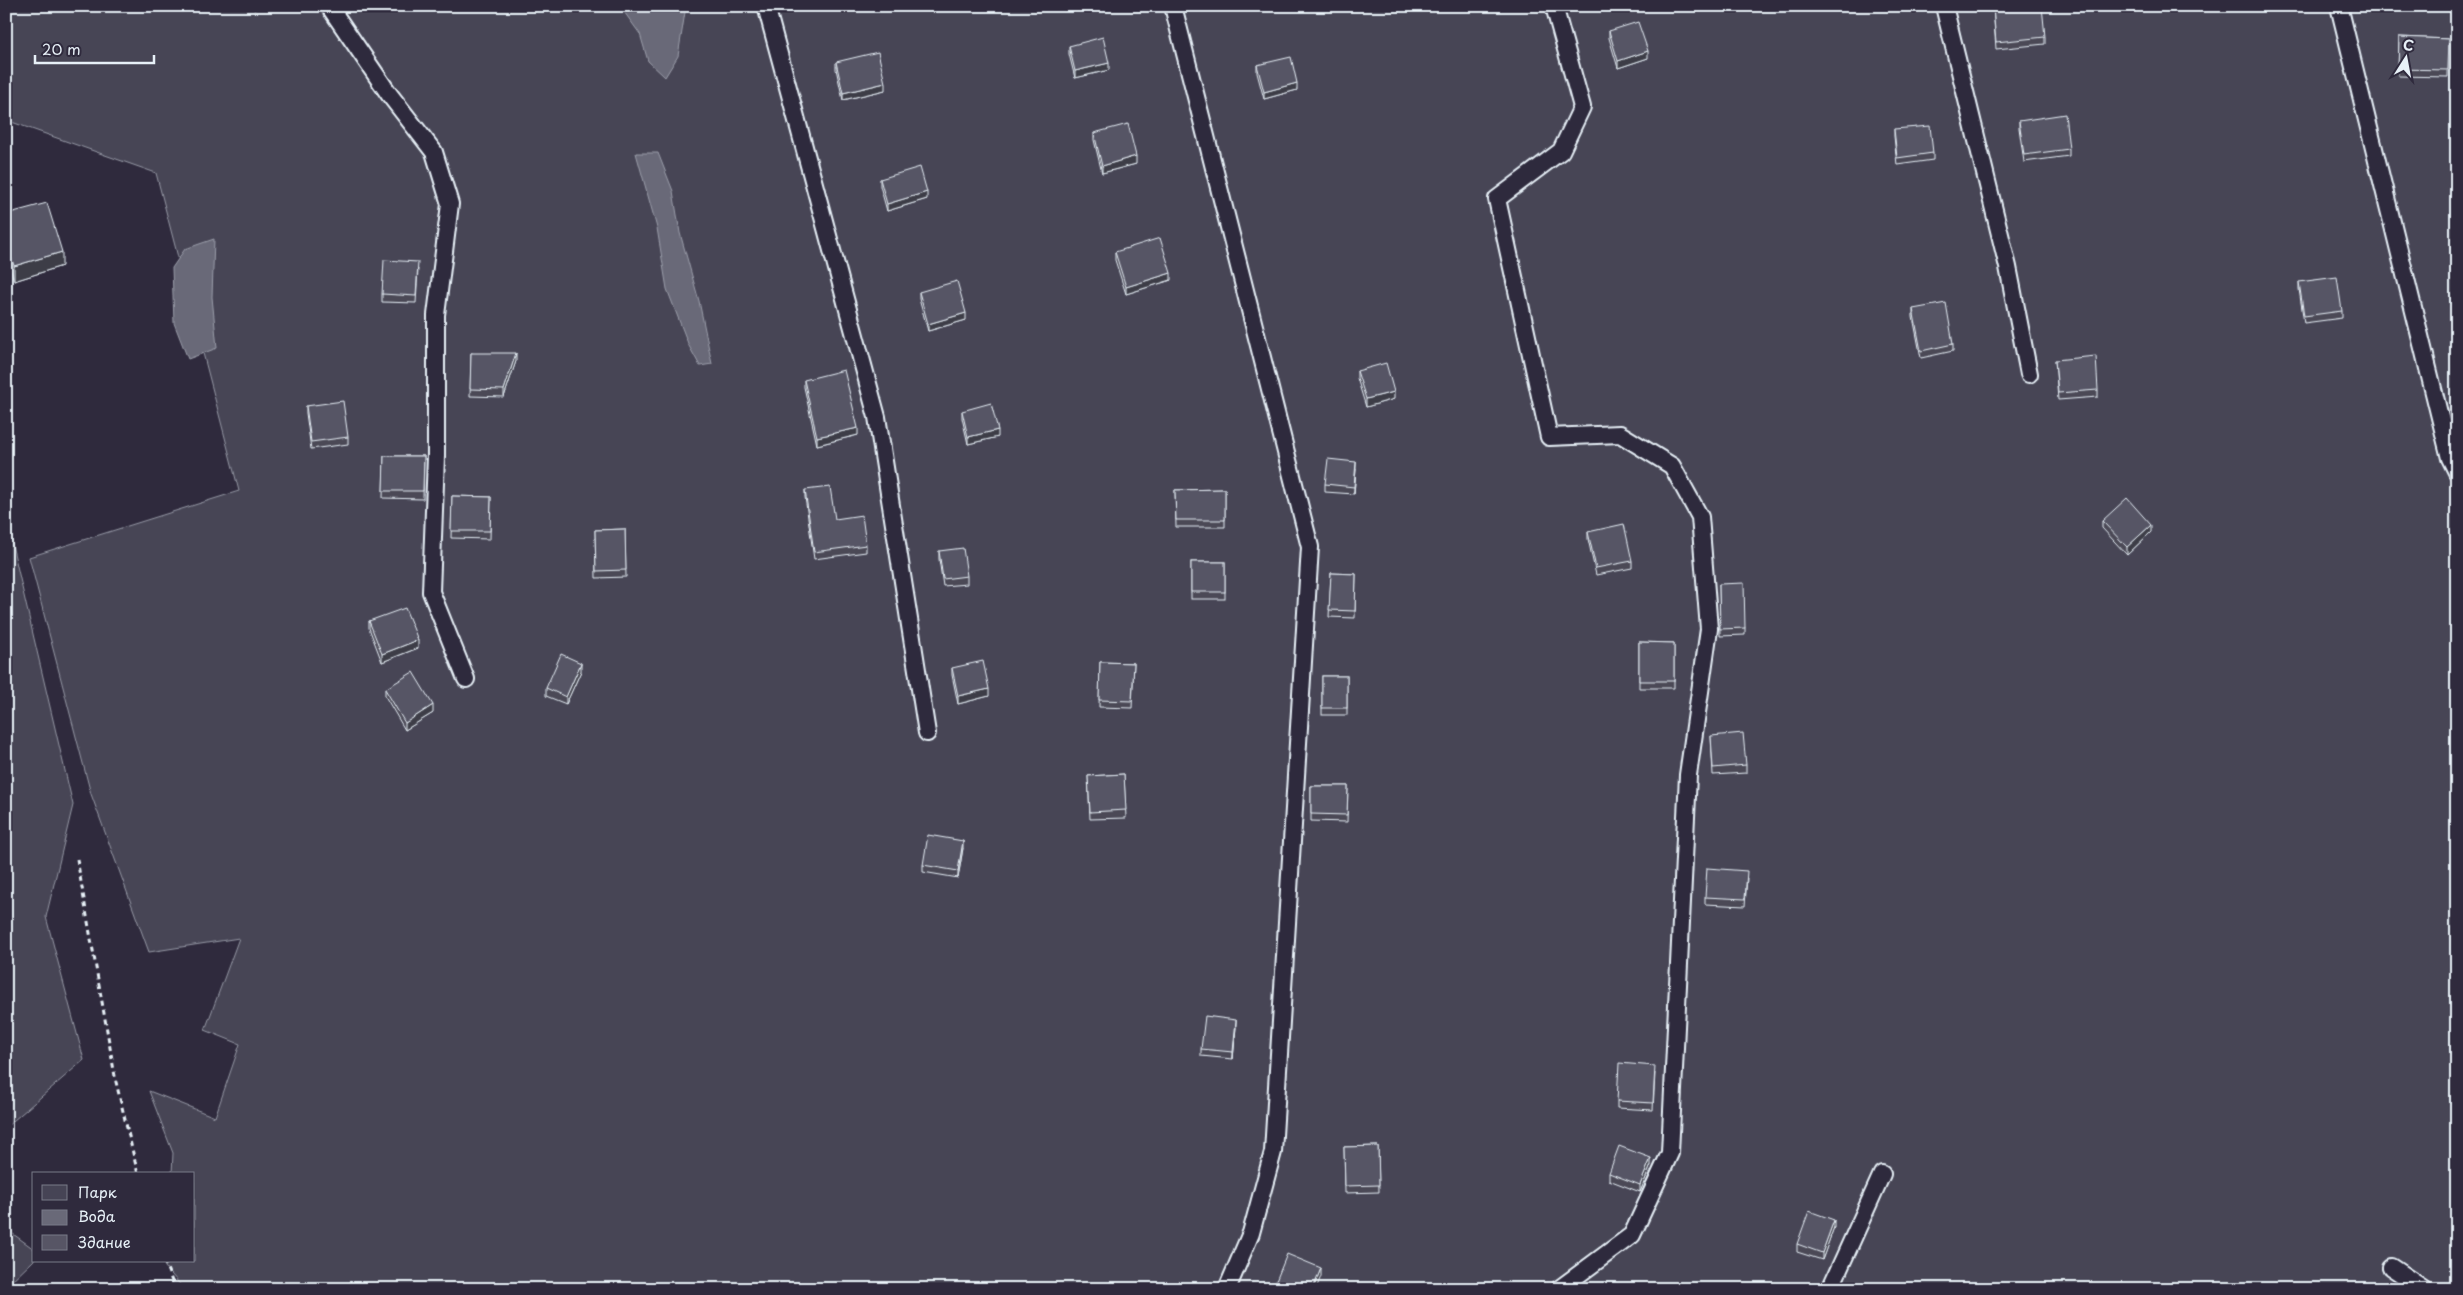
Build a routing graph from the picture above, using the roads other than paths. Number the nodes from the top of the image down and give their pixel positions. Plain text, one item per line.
1 (329, 6) edge
2 (766, 6) edge
3 (1173, 6) edge
4 (1554, 6) edge
5 (1944, 6) edge
6 (2339, 6) edge
7 (2029, 374) dead end
8 (2457, 472) edge
9 (466, 679) dead end
10 (927, 733) dead end
11 (1882, 1174) dead end
12 (2391, 1267) dead end
13 (1227, 1289) edge
14 (1559, 1289) edge
15 (1830, 1289) edge
16 (2424, 1289) edge

1 - 9 lane
2 - 10 lane
3 - 13 lane
4 - 14 lane
5 - 7 lane
6 - 8 lane
11 - 15 lane
12 - 16 lane

